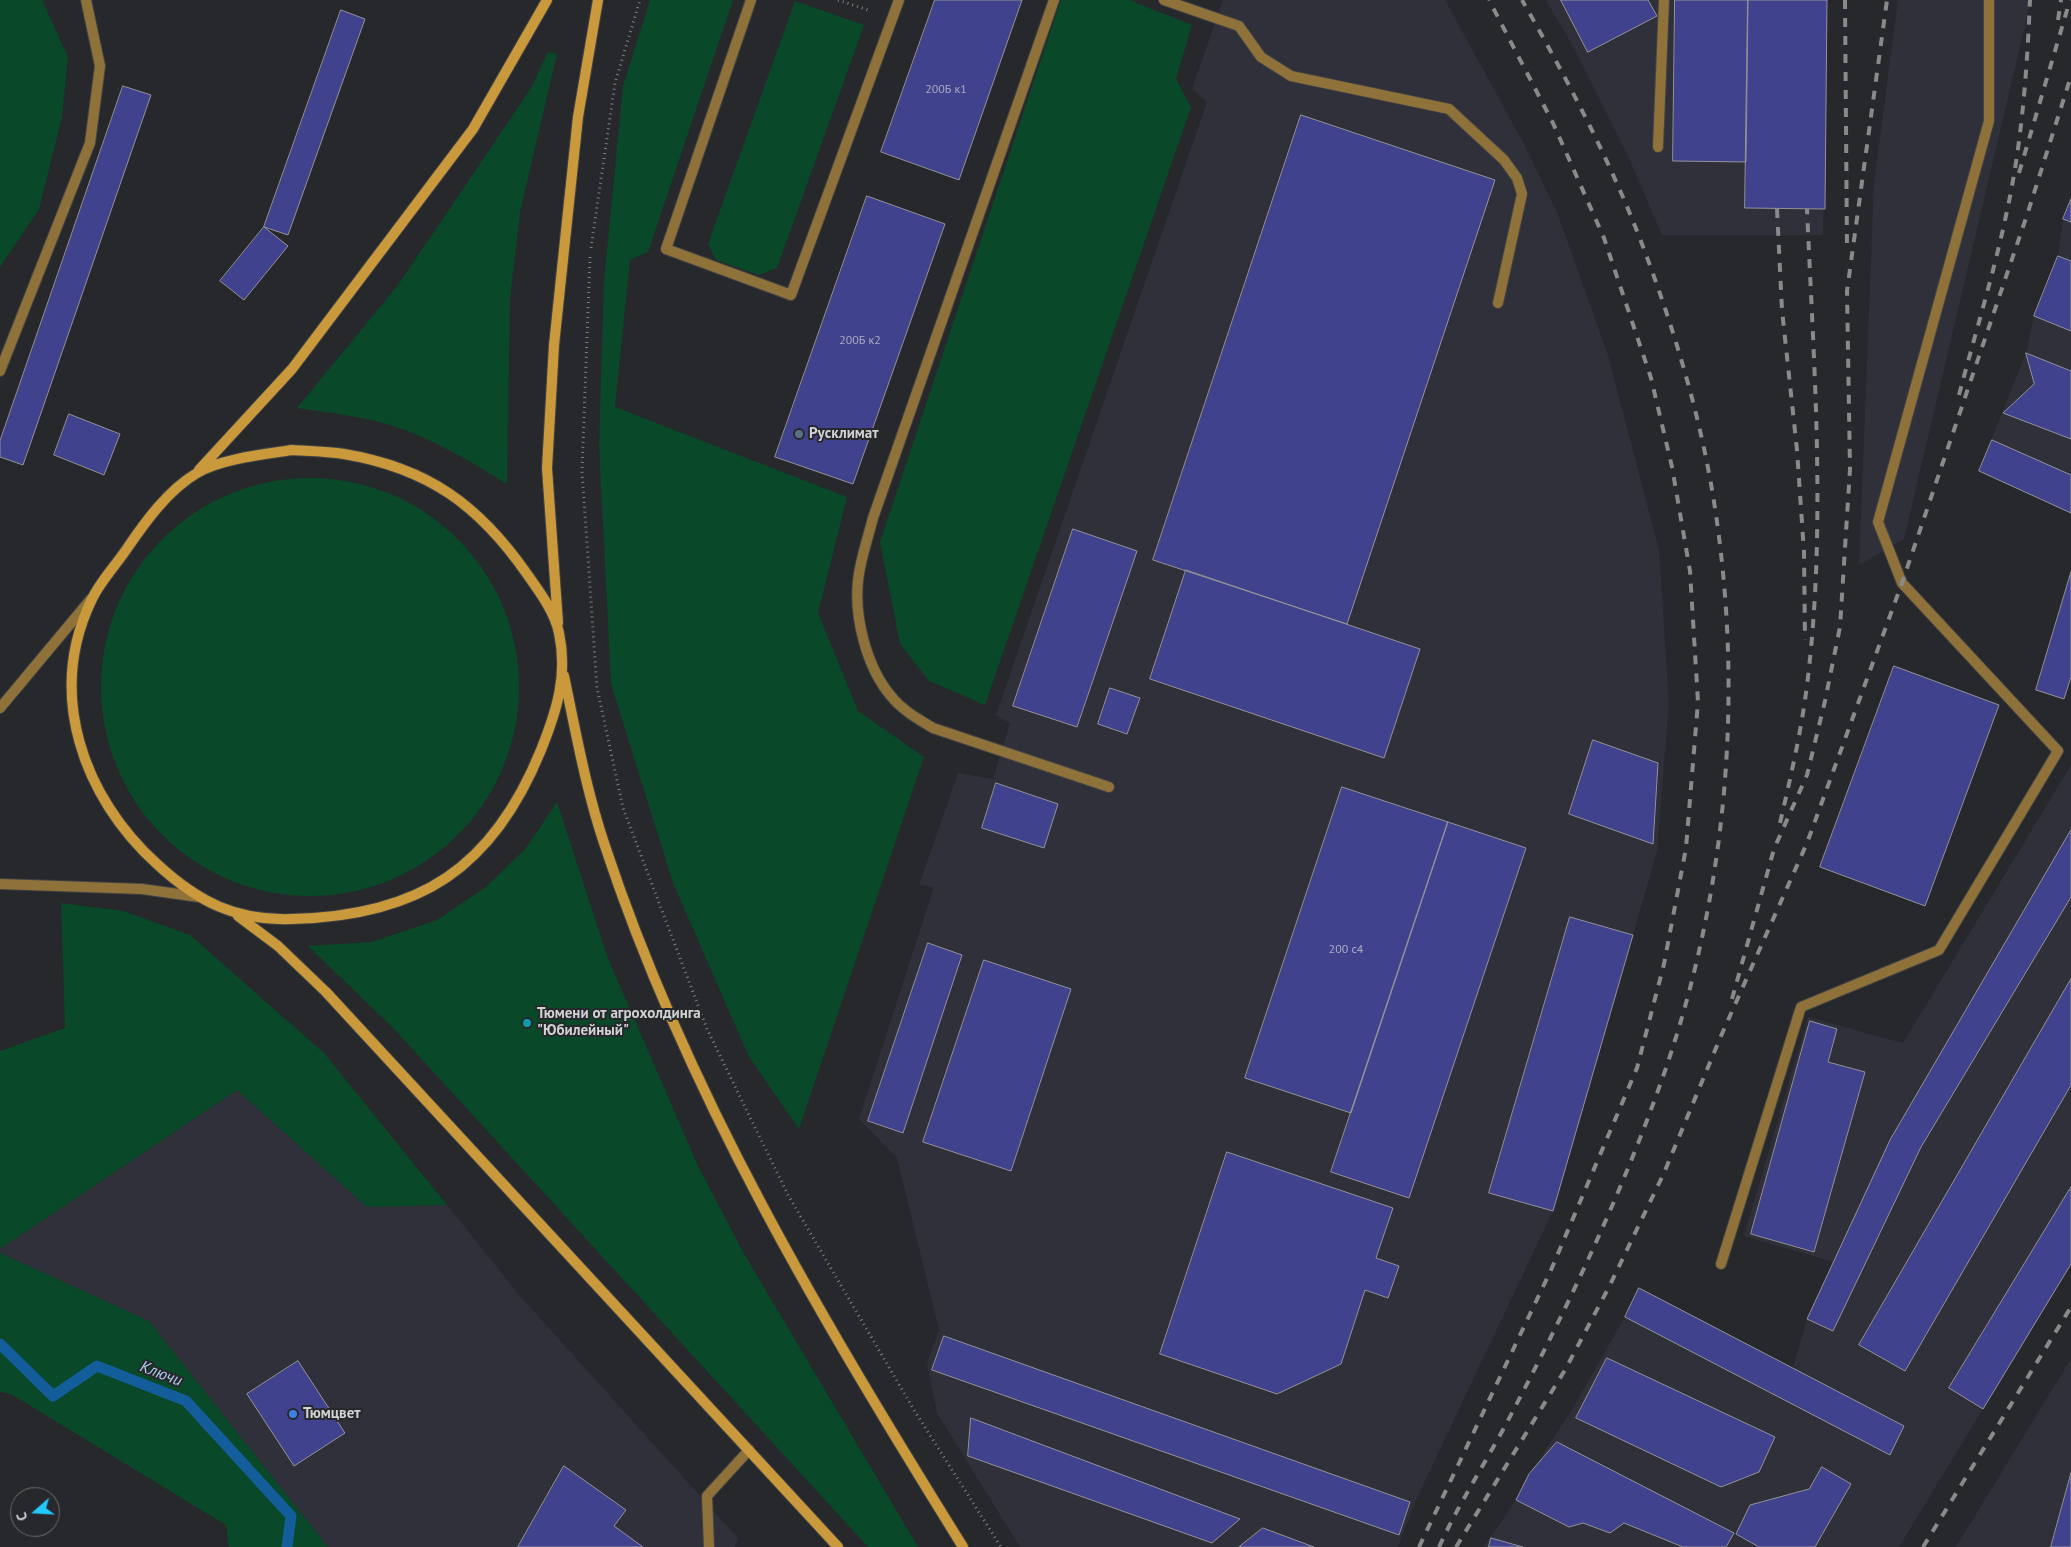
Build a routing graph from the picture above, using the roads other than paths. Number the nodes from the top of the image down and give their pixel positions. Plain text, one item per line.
1 (86, 0) edge
2 (547, 0) edge
3 (598, 0) edge
4 (751, 0) edge
5 (899, 0) edge
6 (1054, 0) edge
7 (1164, 0) edge
8 (1664, 0) edge
9 (1989, 0) edge
10 (1658, 147) dead end
11 (1498, 304) dead end
12 (0, 371) edge
13 (198, 471) junction
14 (92, 598) junction
15 (559, 629) junction
16 (564, 674) junction
17 (0, 708) edge
18 (1109, 787) dead end
19 (0, 884) edge
20 (199, 897) junction
21 (235, 914) junction
22 (1721, 1264) dead end
23 (749, 1450) junction
24 (709, 1547) edge
25 (838, 1547) edge
26 (963, 1547) edge

1 - 12 street
2 - 13 main road
3 - 15 main road
4 - 5 street
6 - 18 street
7 - 11 street
8 - 10 street
9 - 22 street
13 - 14 main road
13 - 15 main road
14 - 17 street
14 - 20 main road
15 - 16 main road
16 - 21 main road
16 - 26 main road
19 - 20 street
20 - 21 main road
21 - 23 main road
23 - 24 street
23 - 25 main road

